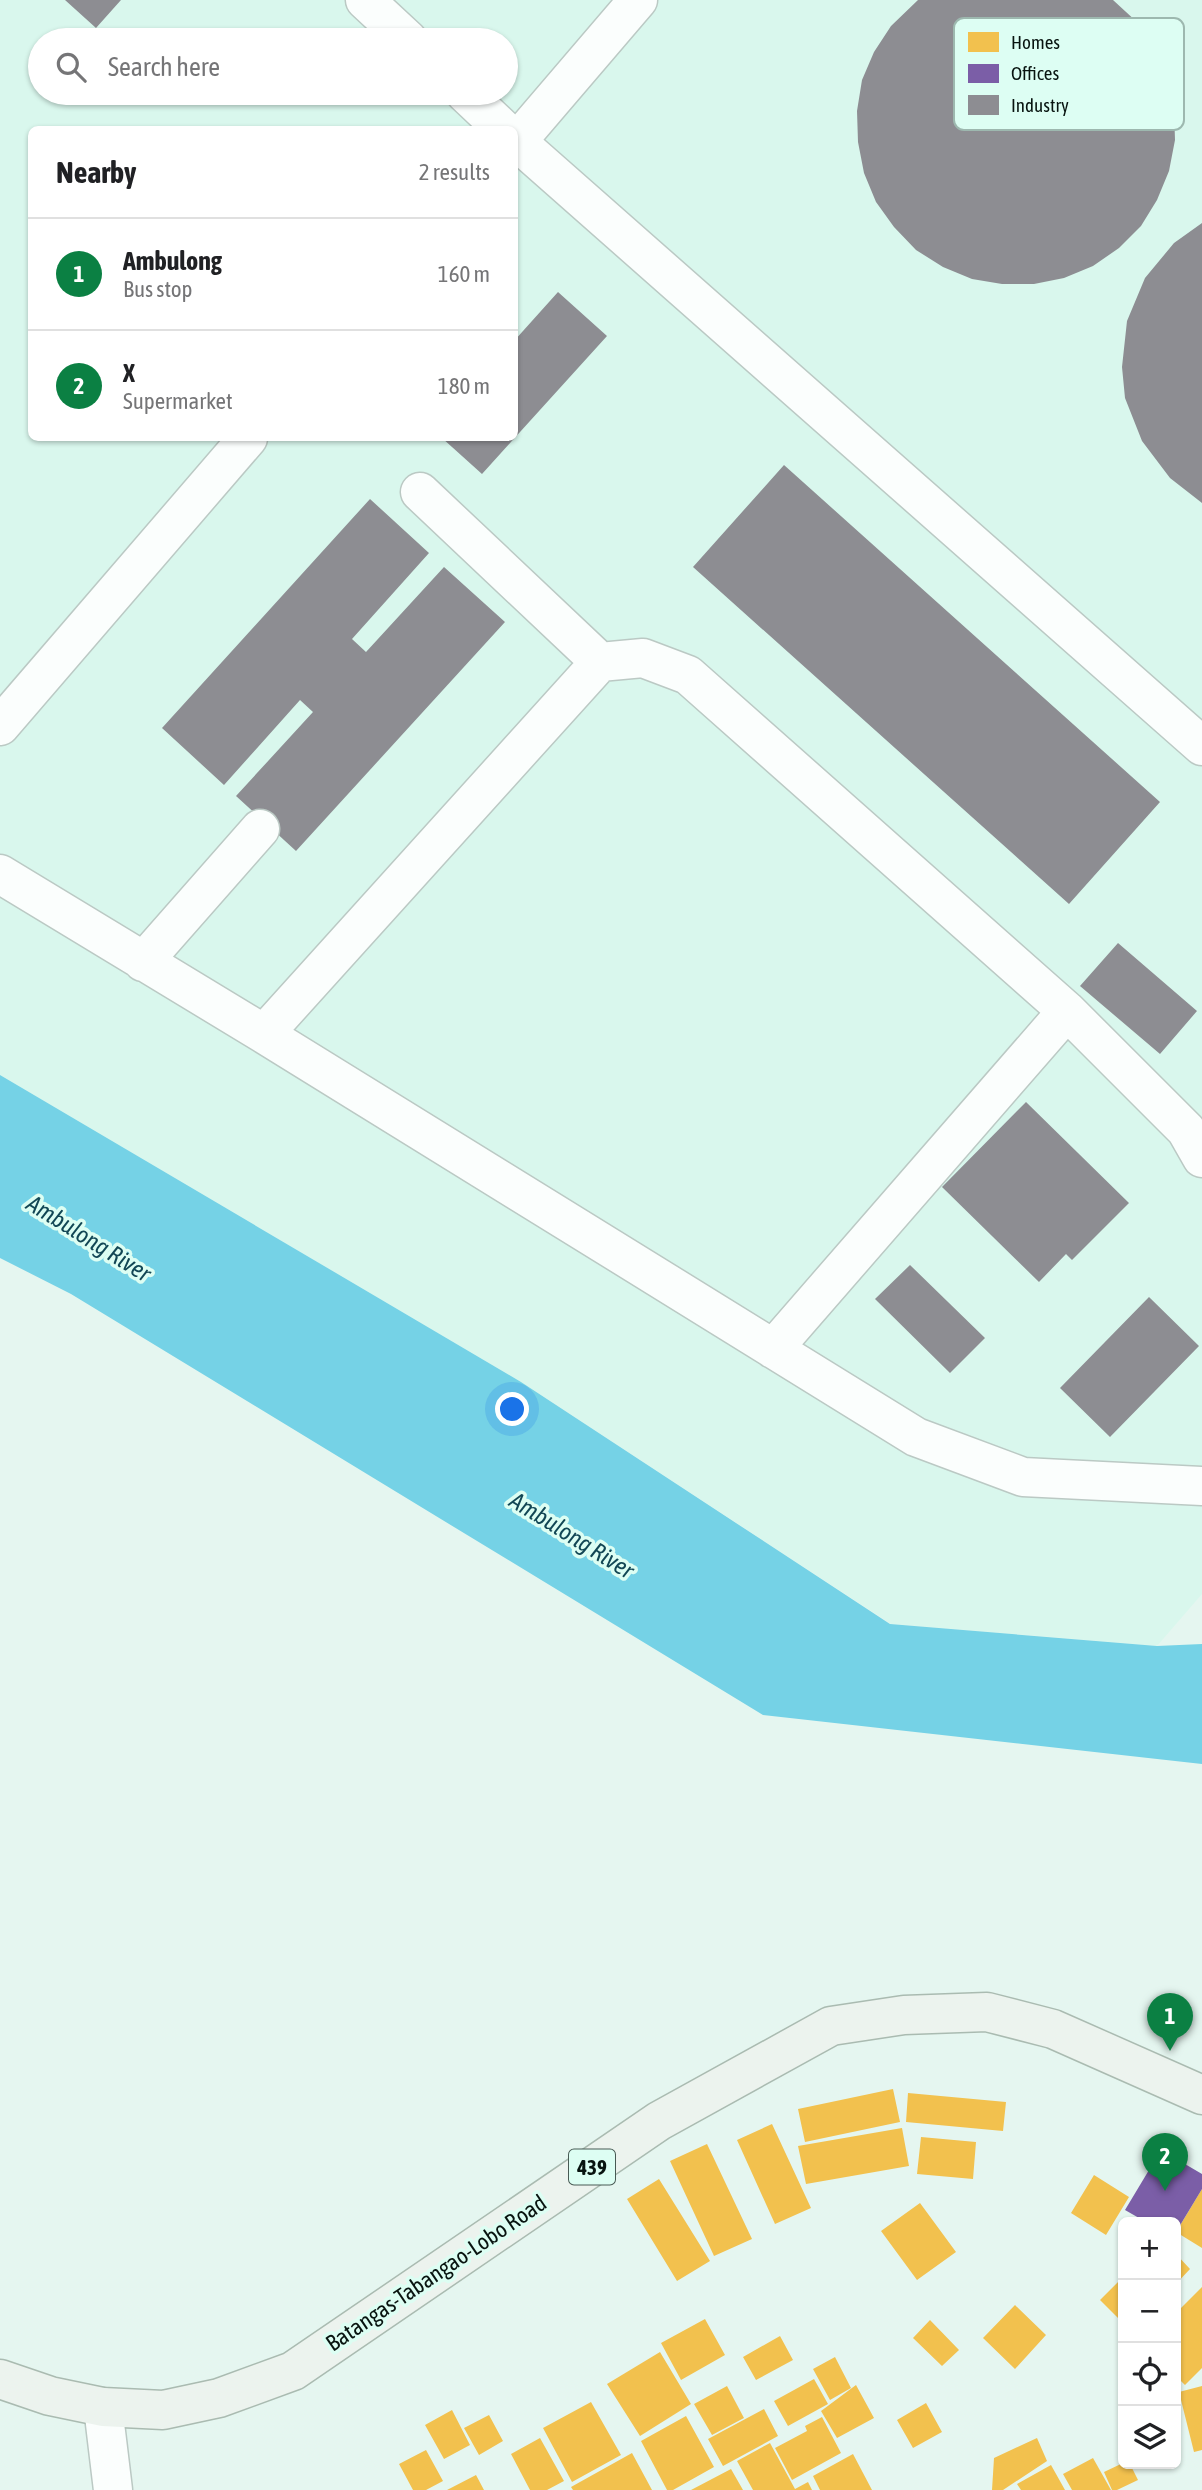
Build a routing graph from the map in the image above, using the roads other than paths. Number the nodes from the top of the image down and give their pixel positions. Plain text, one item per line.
1 (365, 0) edge
2 (638, 0) edge
3 (395, 28) edge
4 (478, 105) edge
5 (499, 126) edge
6 (518, 133) edge
7 (518, 143) edge
8 (245, 441) edge
9 (420, 492) dead end
10 (600, 662) junction
11 (0, 726) edge
12 (1202, 746) edge
13 (260, 829) dead end
14 (0, 874) edge
15 (143, 961) junction
16 (1067, 1012) junction
17 (264, 1034) junction
18 (1197, 1133) edge
19 (774, 1349) junction
20 (1202, 1486) edge
21 (1202, 2095) edge
22 (0, 2379) edge
23 (103, 2407) junction
24 (113, 2490) edge

1 - 3 street
2 - 6 street
4 - 5 street
7 - 12 street
8 - 11 street
9 - 10 street
10 - 16 street
10 - 17 street
13 - 15 street
14 - 15 street
15 - 17 street
16 - 18 street
16 - 19 street
17 - 19 street
19 - 20 street
21 - 23 main road, Batangas-Tabangao-Lobo Road / 439
22 - 23 main road, Batangas-Tabangao-Lobo Road / 439
23 - 24 street

